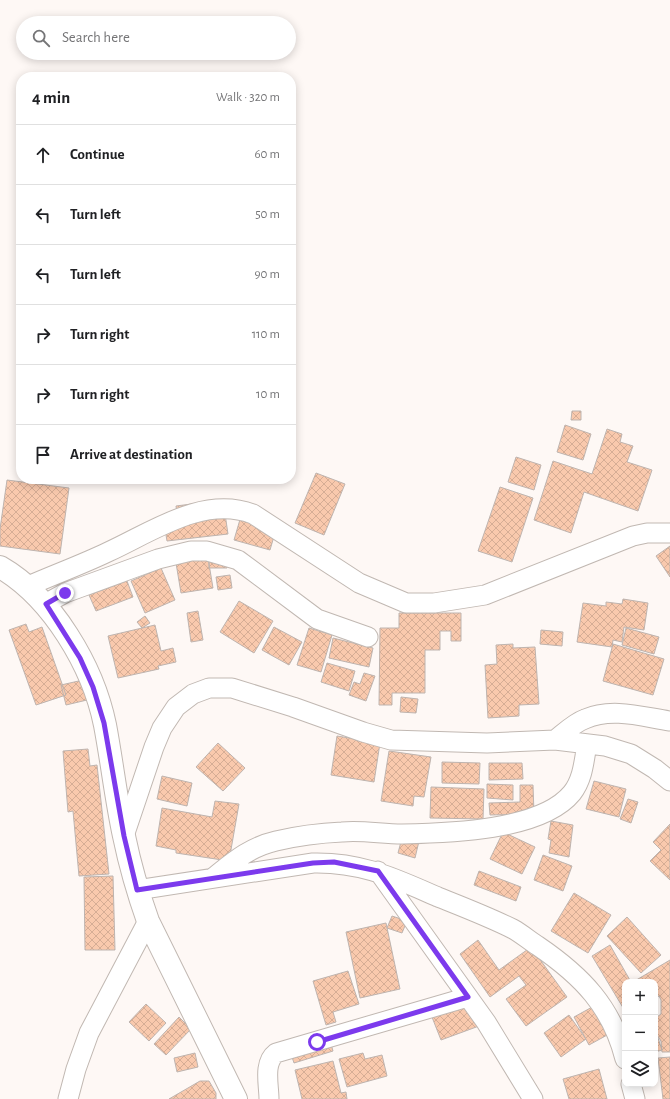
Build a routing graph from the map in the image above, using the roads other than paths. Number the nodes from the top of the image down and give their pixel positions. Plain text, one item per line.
1 (670, 533) edge
2 (0, 567) edge
3 (26, 587) junction
4 (46, 604) junction
5 (368, 636) dead end
6 (670, 721) edge
7 (555, 740) junction
8 (587, 744) junction
9 (670, 781) edge
10 (124, 836) junction
11 (378, 871) junction
12 (213, 878) junction
13 (137, 890) junction
14 (148, 921) junction
15 (468, 997) junction
16 (623, 1051) edge
17 (76, 1069) junction
18 (632, 1087) edge
19 (68, 1099) edge
20 (79, 1099) edge
21 (236, 1099) edge
22 (269, 1099) edge
23 (533, 1099) edge
24 (635, 1099) edge

1 - 3 street
2 - 3 street
3 - 4 street
4 - 5 street
4 - 10 street
6 - 7 street
7 - 8 street
7 - 10 street
8 - 9 street
8 - 12 street
10 - 13 street
11 - 12 street
11 - 15 street
11 - 16 street
12 - 13 street
13 - 14 street
14 - 17 street
14 - 21 street
15 - 22 street
15 - 23 street
17 - 19 street
17 - 20 street
18 - 24 street

